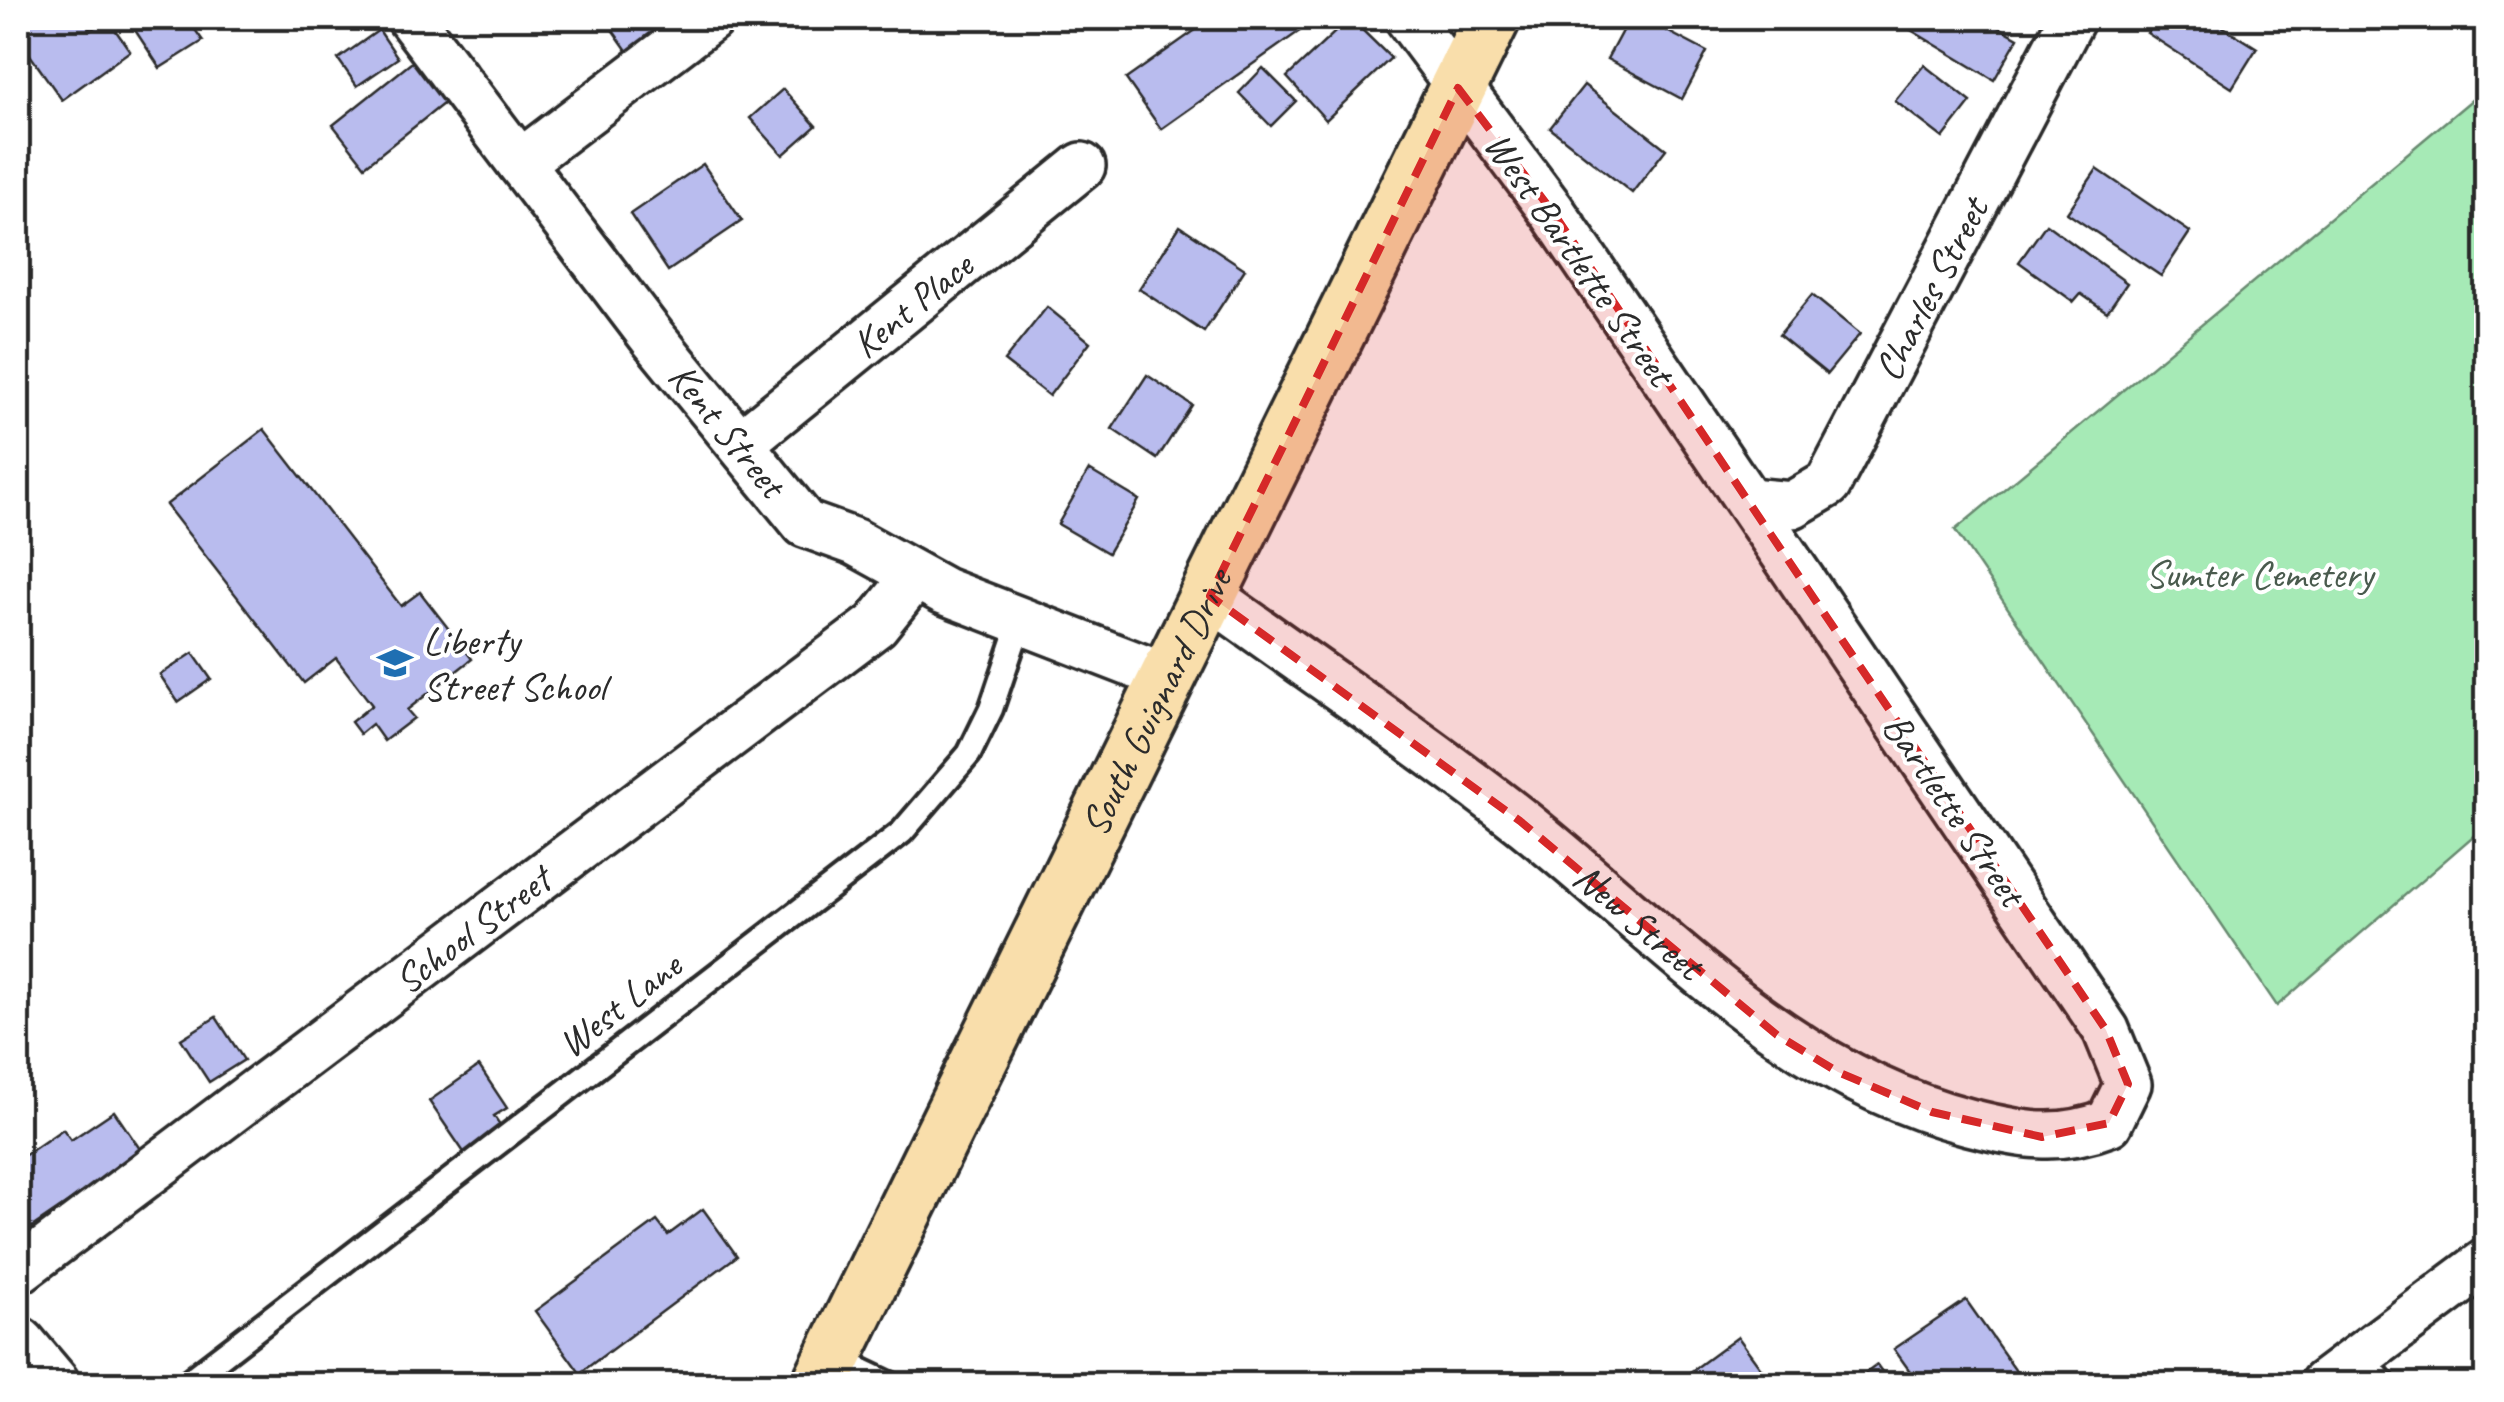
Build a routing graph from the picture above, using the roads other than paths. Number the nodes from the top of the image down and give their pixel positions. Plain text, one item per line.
1 (410, 18) edge
2 (711, 18) edge
3 (1408, 18) edge
4 (1492, 18) edge
5 (2072, 18) edge
6 (1458, 88) junction
7 (520, 164) junction
8 (1082, 166) dead end
9 (741, 443) junction
10 (1748, 501) junction
11 (915, 576) junction
12 (1210, 596) junction
13 (1021, 620) junction
14 (1170, 678) junction
15 (2108, 1123) joint
16 (2486, 1262) edge
17 (18, 1271) edge
18 (18, 1345) edge
19 (2372, 1370) edge
20 (826, 1371) edge
21 (50, 1384) edge
22 (185, 1384) edge
23 (890, 1384) edge
24 (2323, 1384) edge

1 - 7 street, Kent Street
2 - 7 street
3 - 6 street, West Bartlette Street
4 - 6 highway, South Guignard Drive
5 - 10 street, Charles Street
6 - 10 street, West Bartlette Street
6 - 12 highway, South Guignard Drive
7 - 9 street, Kent Street
8 - 9 street, Kent Place
9 - 11 street, Kent Street
10 - 15 street, Bartlette Street
11 - 13 street, Kent Street
11 - 17 street, School Street
12 - 14 highway, South Guignard Drive
12 - 15 street, New Street
13 - 14 street, Kent Street
13 - 22 lane, West Lane
14 - 20 highway, South Guignard Drive
16 - 19 street
18 - 21 main road
19 - 24 street
20 - 23 lane

